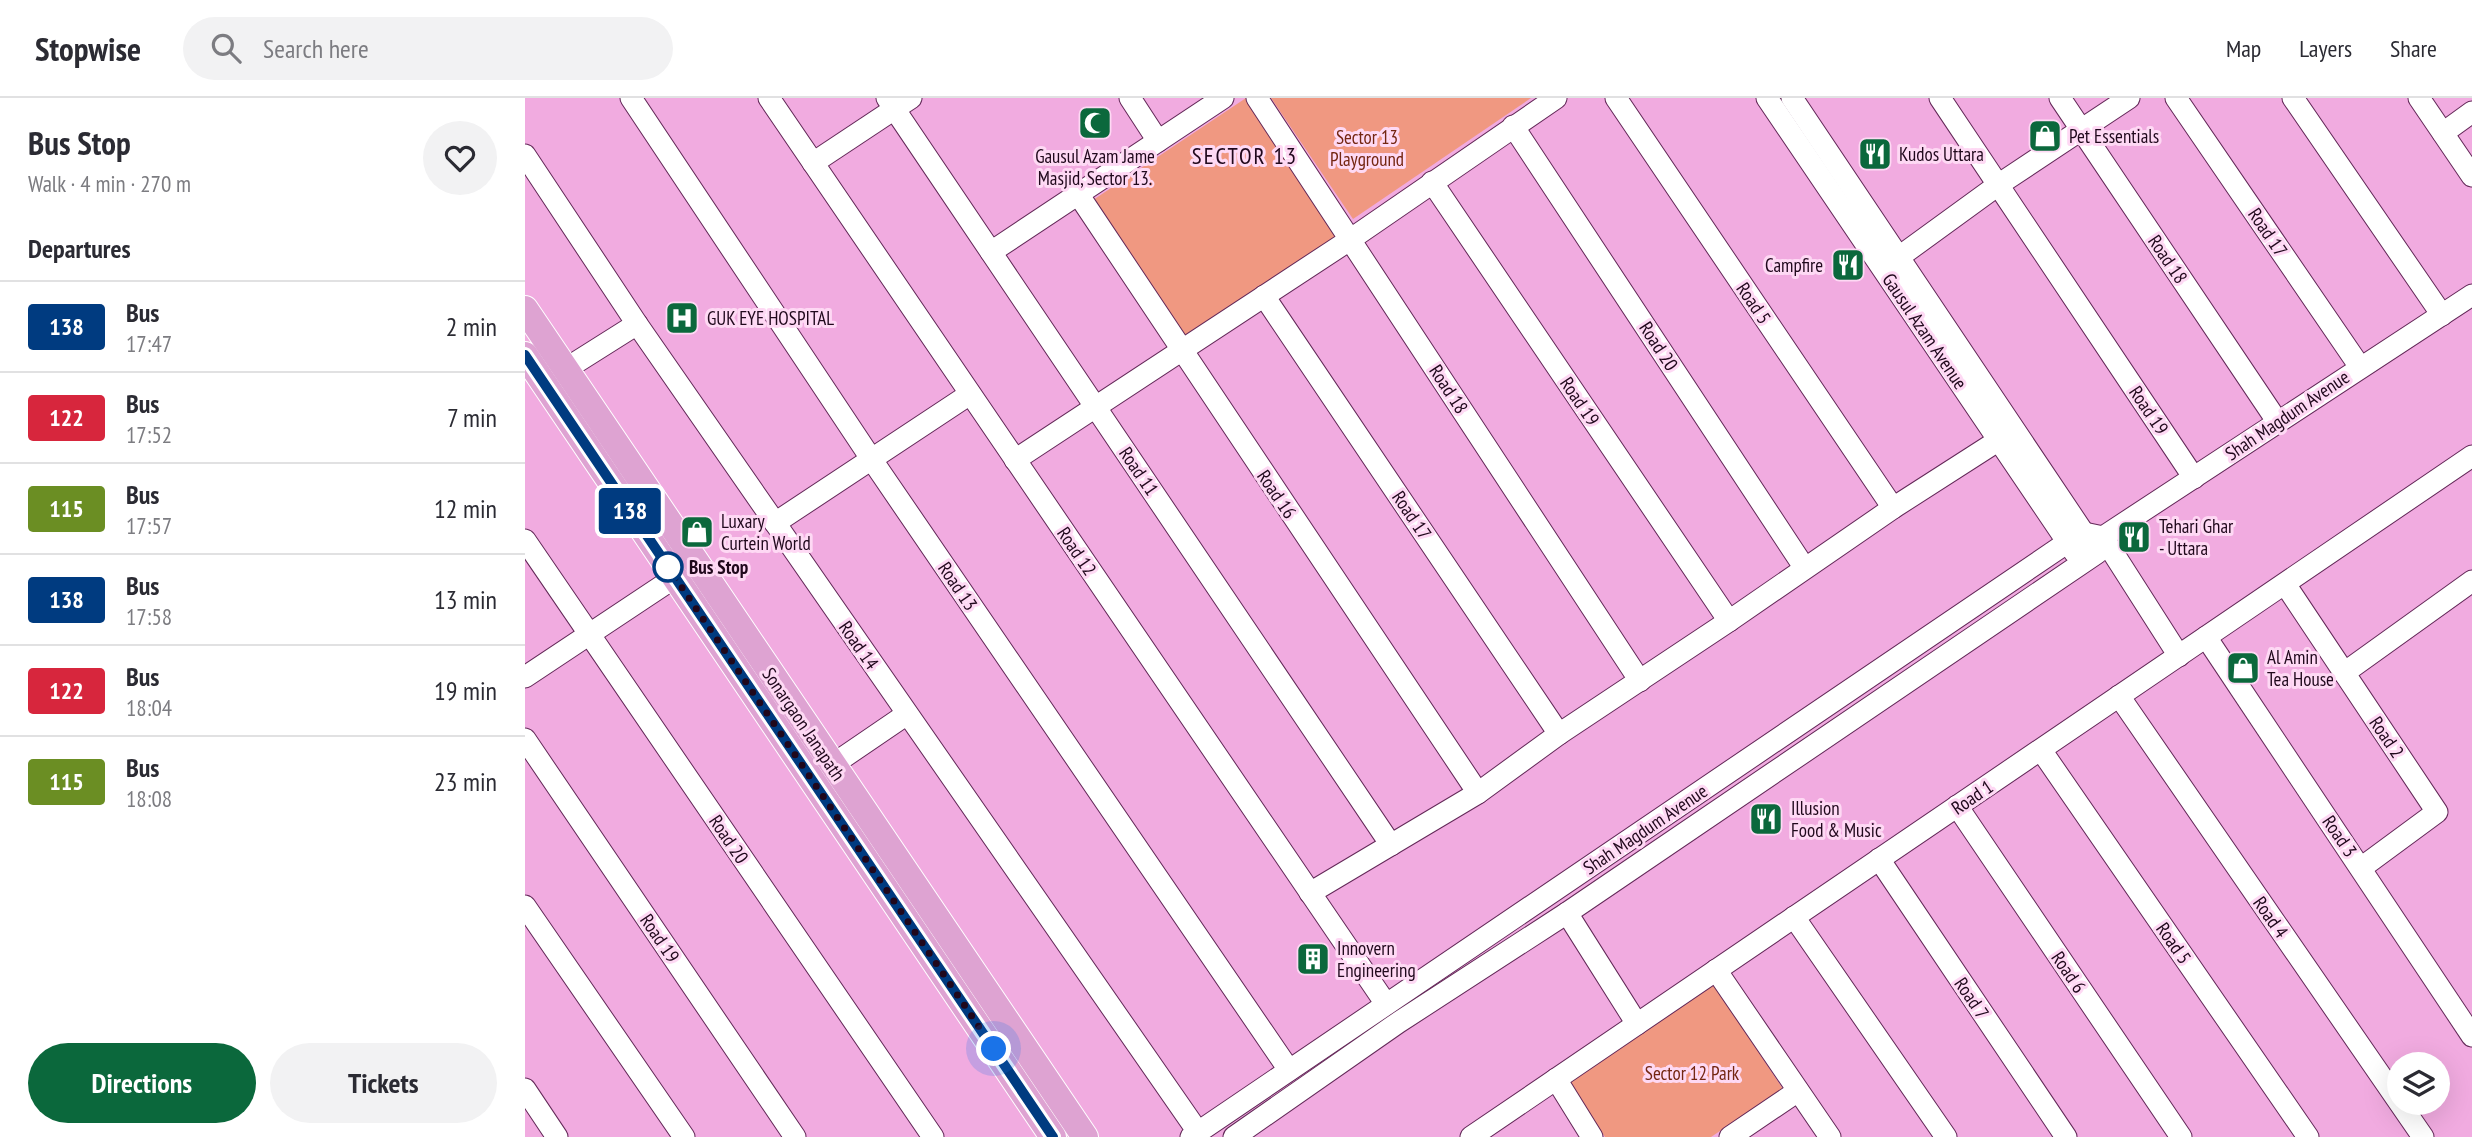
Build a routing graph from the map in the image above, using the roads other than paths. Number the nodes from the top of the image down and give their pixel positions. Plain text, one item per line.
1 (631, 98) edge
2 (769, 98) edge
3 (1130, 98) edge
4 (1223, 98) edge
5 (1257, 98) edge
6 (1556, 98) edge
7 (1616, 98) edge
8 (1767, 98) edge
9 (1792, 98) edge
10 (1940, 98) edge
11 (2060, 98) edge
12 (2129, 98) edge
13 (2176, 98) edge
14 (2293, 98) edge
15 (2419, 98) edge
16 (897, 102) edge
17 (2472, 112) edge
18 (1513, 126) junction
19 (2081, 129) junction
20 (2443, 133) junction
21 (1158, 141) junction
22 (525, 155) edge
23 (813, 163) junction
24 (2472, 176) edge
25 (1432, 181) junction
26 (1998, 185) junction
27 (1078, 194) junction
28 (1351, 239) junction
29 (991, 252) junction
30 (1899, 257) junction
31 (2472, 295) edge
32 (1264, 296) junction
33 (525, 309) edge
34 (2442, 315) junction
35 (637, 324) junction
36 (1182, 351) junction
37 (525, 355) edge
38 (2360, 367) junction
39 (555, 376) junction
40 (970, 394) junction
41 (1096, 407) junction
42 (2277, 421) junction
43 (1999, 440) junction
44 (2472, 456) edge
45 (872, 460) junction
46 (1015, 460) junction
47 (2194, 478) junction
48 (1893, 508) junction
49 (775, 523) junction
50 (525, 540) edge
51 (2087, 546) junction
52 (1804, 567) junction
53 (686, 570) junction
54 (2472, 582) edge
55 (2285, 584) junction
56 (1729, 621) junction
57 (589, 634) junction
58 (2206, 637) junction
59 (2179, 656) junction
60 (2344, 673) junction
61 (525, 677) edge
62 (1640, 681) junction
63 (1845, 694) junction
64 (2119, 696) junction
65 (907, 714) junction
66 (1858, 714) junction
67 (1559, 734) junction
68 (525, 739) edge
69 (2041, 750) junction
70 (822, 772) junction
71 (1478, 793) junction
72 (1957, 806) junction
73 (1391, 845) junction
74 (1879, 859) junction
75 (2361, 868) junction
76 (1310, 893) junction
77 (1533, 905) junction
78 (525, 906) edge
79 (1567, 913) junction
80 (1794, 917) junction
81 (1547, 926) junction
82 (1716, 970) junction
83 (1386, 1004) junction
84 (990, 1020) junction
85 (1637, 1024) junction
86 (2472, 1036) edge
87 (1331, 1042) junction
88 (1343, 1061) junction
89 (1289, 1070) junction
90 (1556, 1079) junction
91 (525, 1090) edge
92 (1798, 1091) junction
93 (1195, 1135) edge
94 (557, 1137) edge
95 (684, 1137) edge
96 (795, 1137) edge
97 (933, 1137) edge
98 (1053, 1137) edge
99 (1084, 1137) edge
100 (1234, 1137) edge
101 (1471, 1137) edge
102 (1592, 1137) edge
103 (1730, 1137) edge
104 (1830, 1137) edge
105 (1946, 1137) edge
106 (2066, 1137) edge
107 (2181, 1137) edge
108 (2308, 1137) edge
109 (2423, 1137) edge

1 - 45 street, Road 13
2 - 23 street, Road 12
3 - 21 street
4 - 21 street
5 - 28 street, Road 18
6 - 18 street
7 - 48 street, Road 5
8 - 43 street, Gausul Azam Avenue
9 - 30 street, Gausul Azam Avenue
10 - 26 street, Road 19
11 - 19 street, Road 18
12 - 19 street
13 - 38 street, Road 17
14 - 34 street
15 - 20 street
16 - 23 street
16 - 29 street, Road 11
17 - 20 street
18 - 25 street
18 - 52 street, Road 20
19 - 26 street
19 - 42 street, Road 18
20 - 24 street
21 - 27 street
22 - 35 street, Road 14
23 - 40 street, Road 12
25 - 28 street
25 - 56 street, Road 19
26 - 30 street
26 - 47 street, Road 19
27 - 29 street
27 - 36 street, Road 16
28 - 32 street
28 - 62 street, Road 18
29 - 41 street, Road 11
30 - 51 street, Gausul Azam Avenue
31 - 34 street, Shah Magdum Avenue
32 - 36 street
32 - 67 street, Road 17
33 - 39 main road, Sonargaon Janapath
34 - 38 street, Shah Magdum Avenue
35 - 39 street
35 - 49 street, Road 14
36 - 41 street
36 - 71 street, Road 16
37 - 39 main road, Sonargaon Janapath
38 - 42 street, Shah Magdum Avenue
39 - 53 main road, Sonargaon Janapath
40 - 45 street
40 - 46 street, Road 12
41 - 46 street
41 - 73 street, Road 11
42 - 47 street, Shah Magdum Avenue
43 - 48 street
43 - 51 street, Gausul Azam Avenue
44 - 55 street, Road 1
45 - 49 street
45 - 89 street, Road 13
46 - 76 street, Road 12
47 - 51 street, Shah Magdum Avenue
48 - 52 street
49 - 65 street, Road 14
50 - 57 street, Road 20
51 - 59 street
51 - 63 street, Shah Magdum Avenue
51 - 66 street, Shah Magdum Avenue
52 - 56 street
53 - 57 street
53 - 70 main road, Sonargaon Janapath
54 - 60 street
55 - 58 street, Road 1
55 - 60 street, Road 2
56 - 62 street
57 - 61 street
57 - 97 street, Road 20
58 - 59 street, Road 1
58 - 75 street, Road 3
59 - 64 street, Road 1
60 - 75 street, Road 2
62 - 67 street
63 - 66 street
63 - 77 street, Shah Magdum Avenue
64 - 69 street, Road 1
64 - 109 street, Road 4
65 - 70 street
65 - 93 street, Road 14
66 - 79 street, Shah Magdum Avenue
67 - 71 street
68 - 96 street, Road 19
69 - 72 street, Road 1
69 - 108 street, Road 5
70 - 84 main road, Sonargaon Janapath
71 - 73 street
72 - 74 street, Road 1
72 - 107 street, Road 6
73 - 76 street
74 - 80 street, Road 1
74 - 106 street, Road 7
75 - 86 street, Road 3
76 - 83 street, Road 12
77 - 81 street
77 - 83 street, Shah Magdum Avenue
78 - 95 street
79 - 81 street, Shah Magdum Avenue
79 - 85 street
80 - 82 street, Road 1
80 - 105 street
81 - 88 street, Shah Magdum Avenue
82 - 85 street, Road 1
82 - 92 street
83 - 87 street, Shah Magdum Avenue
84 - 98 main road, Sonargaon Janapath
84 - 99 main road, Sonargaon Janapath
85 - 90 street, Road 1
87 - 88 street
87 - 89 street, Shah Magdum Avenue
88 - 100 street, Shah Magdum Avenue
89 - 93 street, Shah Magdum Avenue
90 - 101 street, Road 1
90 - 102 street
91 - 94 street
92 - 103 street
92 - 104 street

